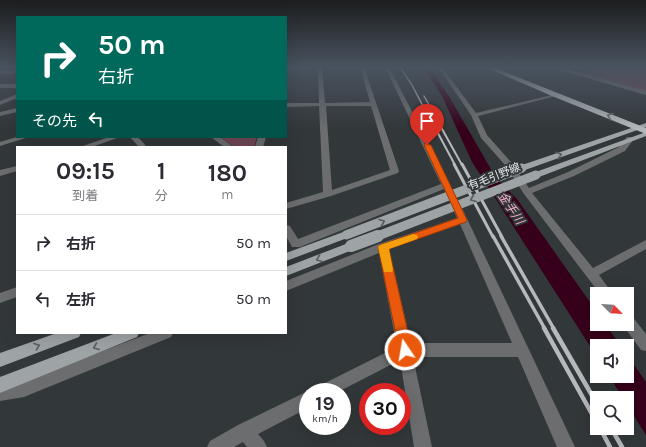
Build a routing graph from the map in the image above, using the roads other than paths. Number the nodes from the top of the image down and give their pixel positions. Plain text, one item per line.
1 (321, 88) edge
2 (369, 88) edge
3 (398, 88) edge
4 (455, 88) edge
5 (537, 88) edge
6 (551, 88) edge
7 (628, 88) edge
8 (646, 93) edge
9 (554, 95) junction
10 (16, 96) edge
11 (0, 103) edge
12 (322, 104) junction
13 (374, 104) junction
14 (287, 105) edge
15 (16, 110) edge
16 (0, 114) edge
17 (474, 115) junction
18 (646, 124) edge
19 (638, 128) junction
20 (646, 131) edge
21 (646, 134) edge
22 (21, 138) edge
23 (113, 138) edge
24 (135, 138) edge
25 (216, 138) edge
26 (630, 139) junction
27 (0, 144) edge
28 (87, 146) edge
29 (142, 146) edge
30 (228, 146) edge
31 (16, 168) edge
32 (0, 173) edge
33 (446, 185) junction
34 (527, 192) junction
35 (328, 194) junction
36 (287, 206) edge
37 (463, 220) junction
38 (287, 230) edge
39 (646, 244) edge
40 (383, 247) junction
41 (298, 248) junction
42 (287, 256) edge
43 (287, 272) edge
44 (592, 274) junction
45 (287, 286) edge
46 (602, 287) edge
47 (16, 292) edge
48 (0, 298) edge
49 (634, 329) edge
50 (71, 334) edge
51 (129, 334) edge
52 (163, 334) edge
53 (646, 345) edge
54 (405, 350) junction
55 (522, 350) junction
56 (0, 360) edge
57 (340, 383) edge
58 (0, 385) edge
59 (0, 393) edge
60 (299, 404) edge
61 (244, 431) junction
62 (216, 447) edge
63 (258, 447) edge
64 (423, 447) edge
65 (566, 447) edge

1 - 12 street
2 - 13 street
3 - 33 street
4 - 17 street
5 - 9 highway
6 - 18 highway
7 - 8 street
9 - 17 street
19 -> 9 highway
10 - 11 street
12 - 13 street
12 - 14 street
12 - 35 street
13 - 35 street
15 - 16 street
17 - 34 street
18 - 19 main road, 有毛引野線
19 - 20 highway
41 -> 19 main road, 有毛引野線, bridge
21 - 26 main road, 有毛引野線
22 - 27 street
23 - 28 street
24 - 29 street
25 - 30 street
26 - 34 street
26 -> 43 main road, 有毛引野線, bridge
31 - 32 street
33 - 37 street
33 - 41 street
34 - 44 street
35 - 36 street
37 - 40 street
37 - 55 street
38 - 41 street
39 - 44 street
40 - 45 street
40 - 54 street
41 - 42 main road, 有毛引野線
44 - 46 street
47 - 48 street
49 - 53 street
56 -> 50 main road
51 -> 58 main road
52 - 59 street
54 - 55 street
54 - 57 street
54 - 64 street
55 - 65 street
60 - 61 street
61 - 62 street
61 - 63 street

